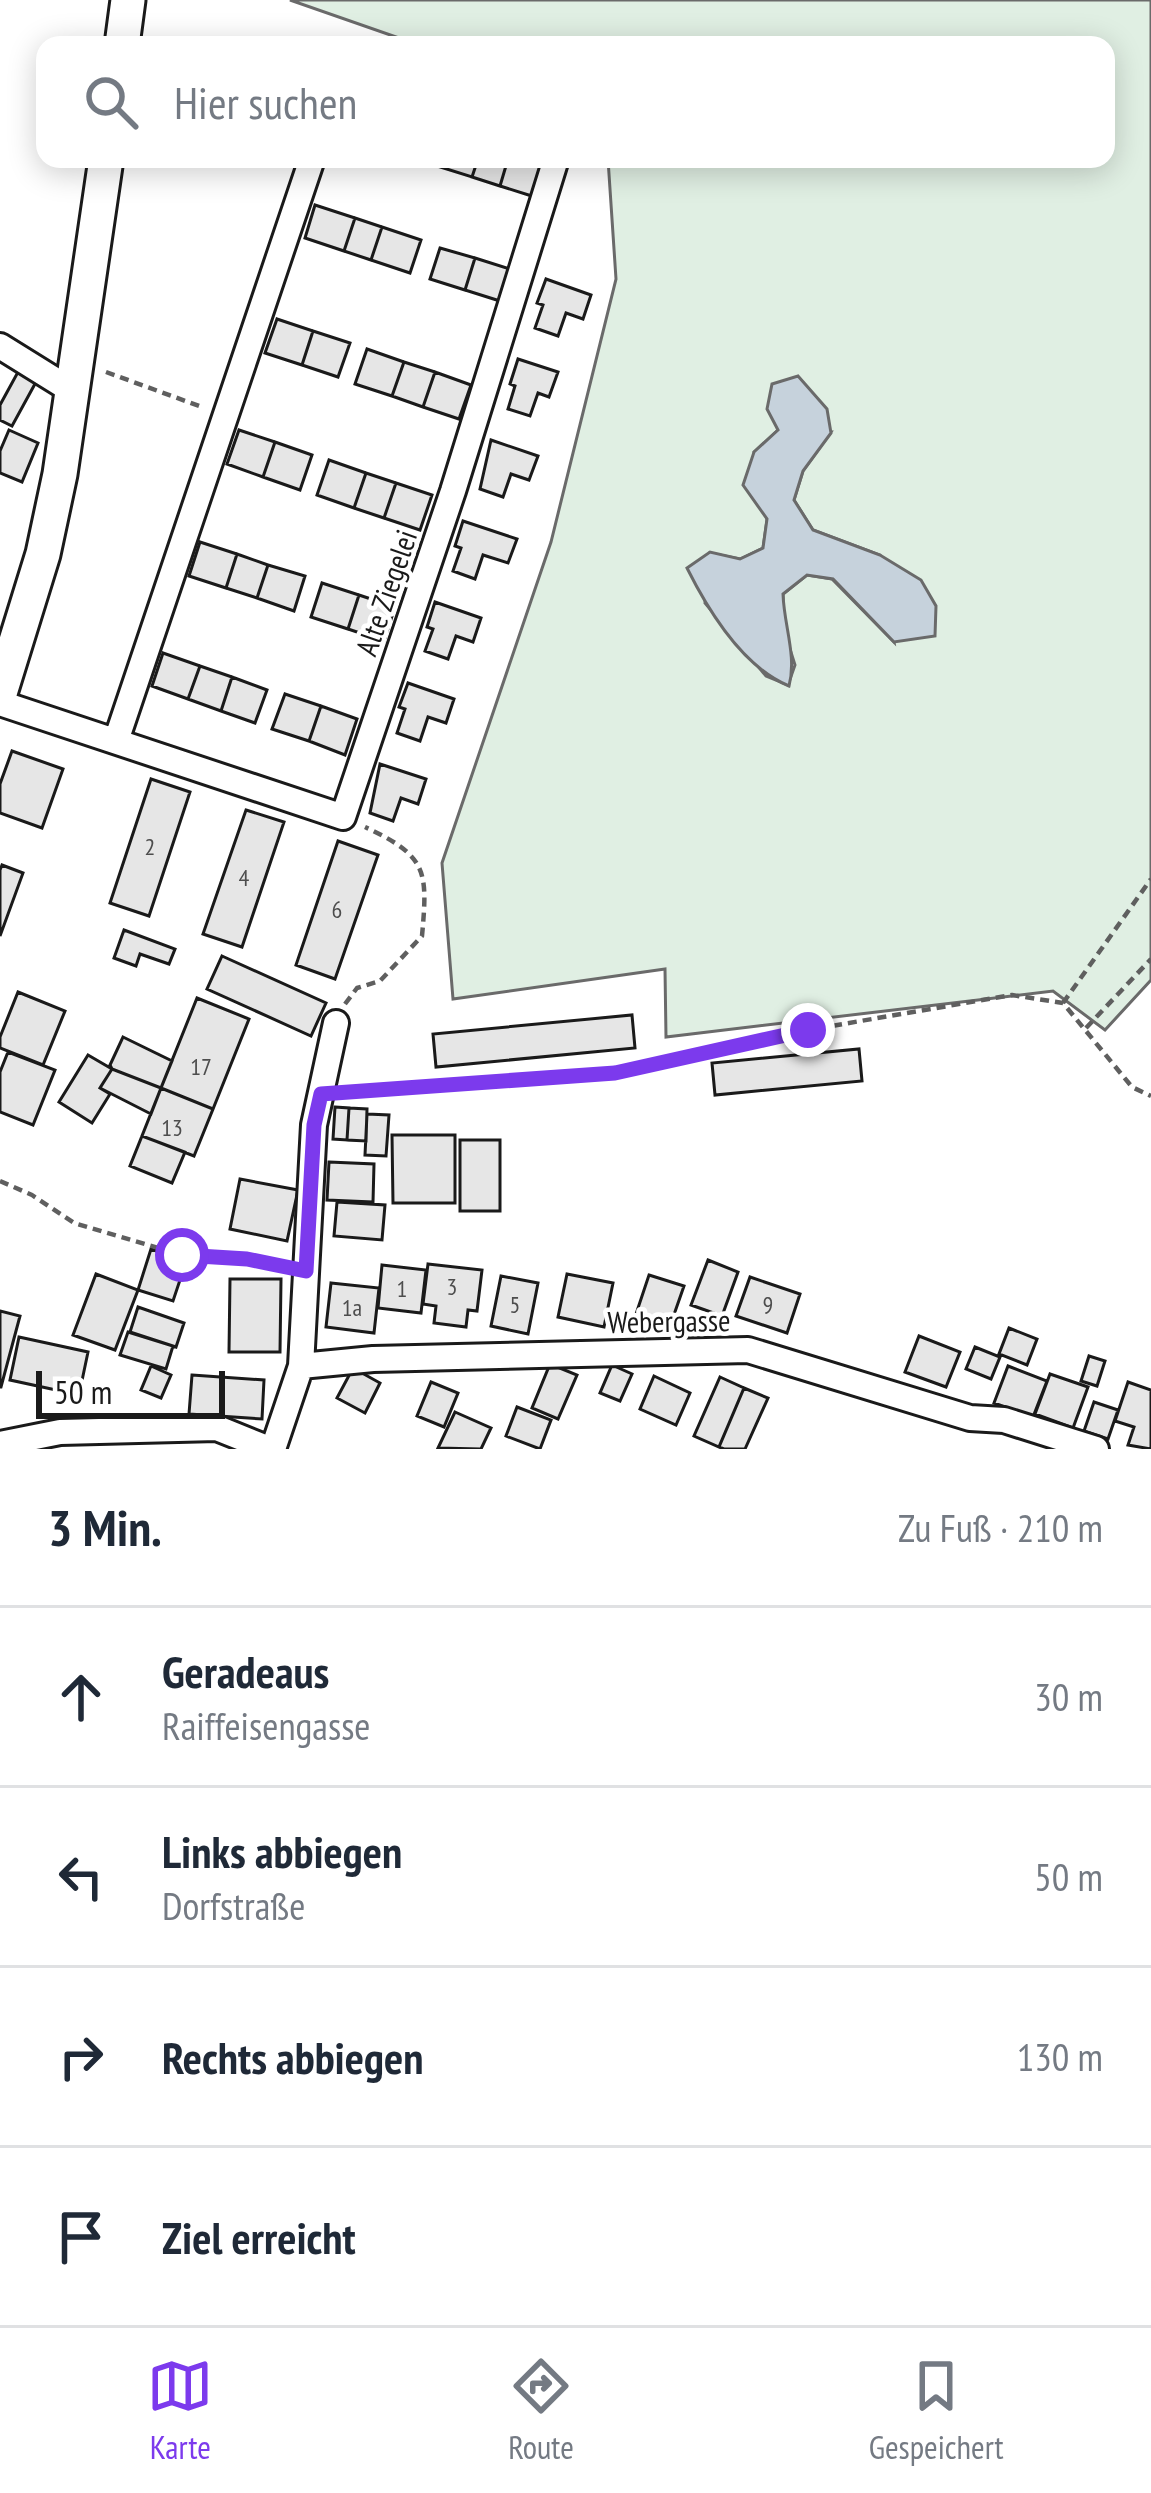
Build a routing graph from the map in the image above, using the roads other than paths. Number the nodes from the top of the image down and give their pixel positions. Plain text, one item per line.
1 (128, 0) edge
2 (123, 36) edge
3 (105, 168) edge
4 (309, 168) edge
5 (553, 168) edge
6 (0, 346) edge
7 (76, 377) junction
8 (0, 693) edge
9 (0, 703) edge
10 (116, 741) junction
11 (336, 1023) road end
12 (302, 1366) junction
13 (0, 1444) edge
14 (271, 1449) edge
15 (1096, 1449) edge

1 - 2 main road
3 - 7 main road
4 - 10 street
5 - 10 street, Alte Ziegelei
6 - 7 street
7 - 8 main road
9 - 10 street
11 - 12 street
12 - 14 street
12 - 15 street, Webergasse
13 - 14 street

